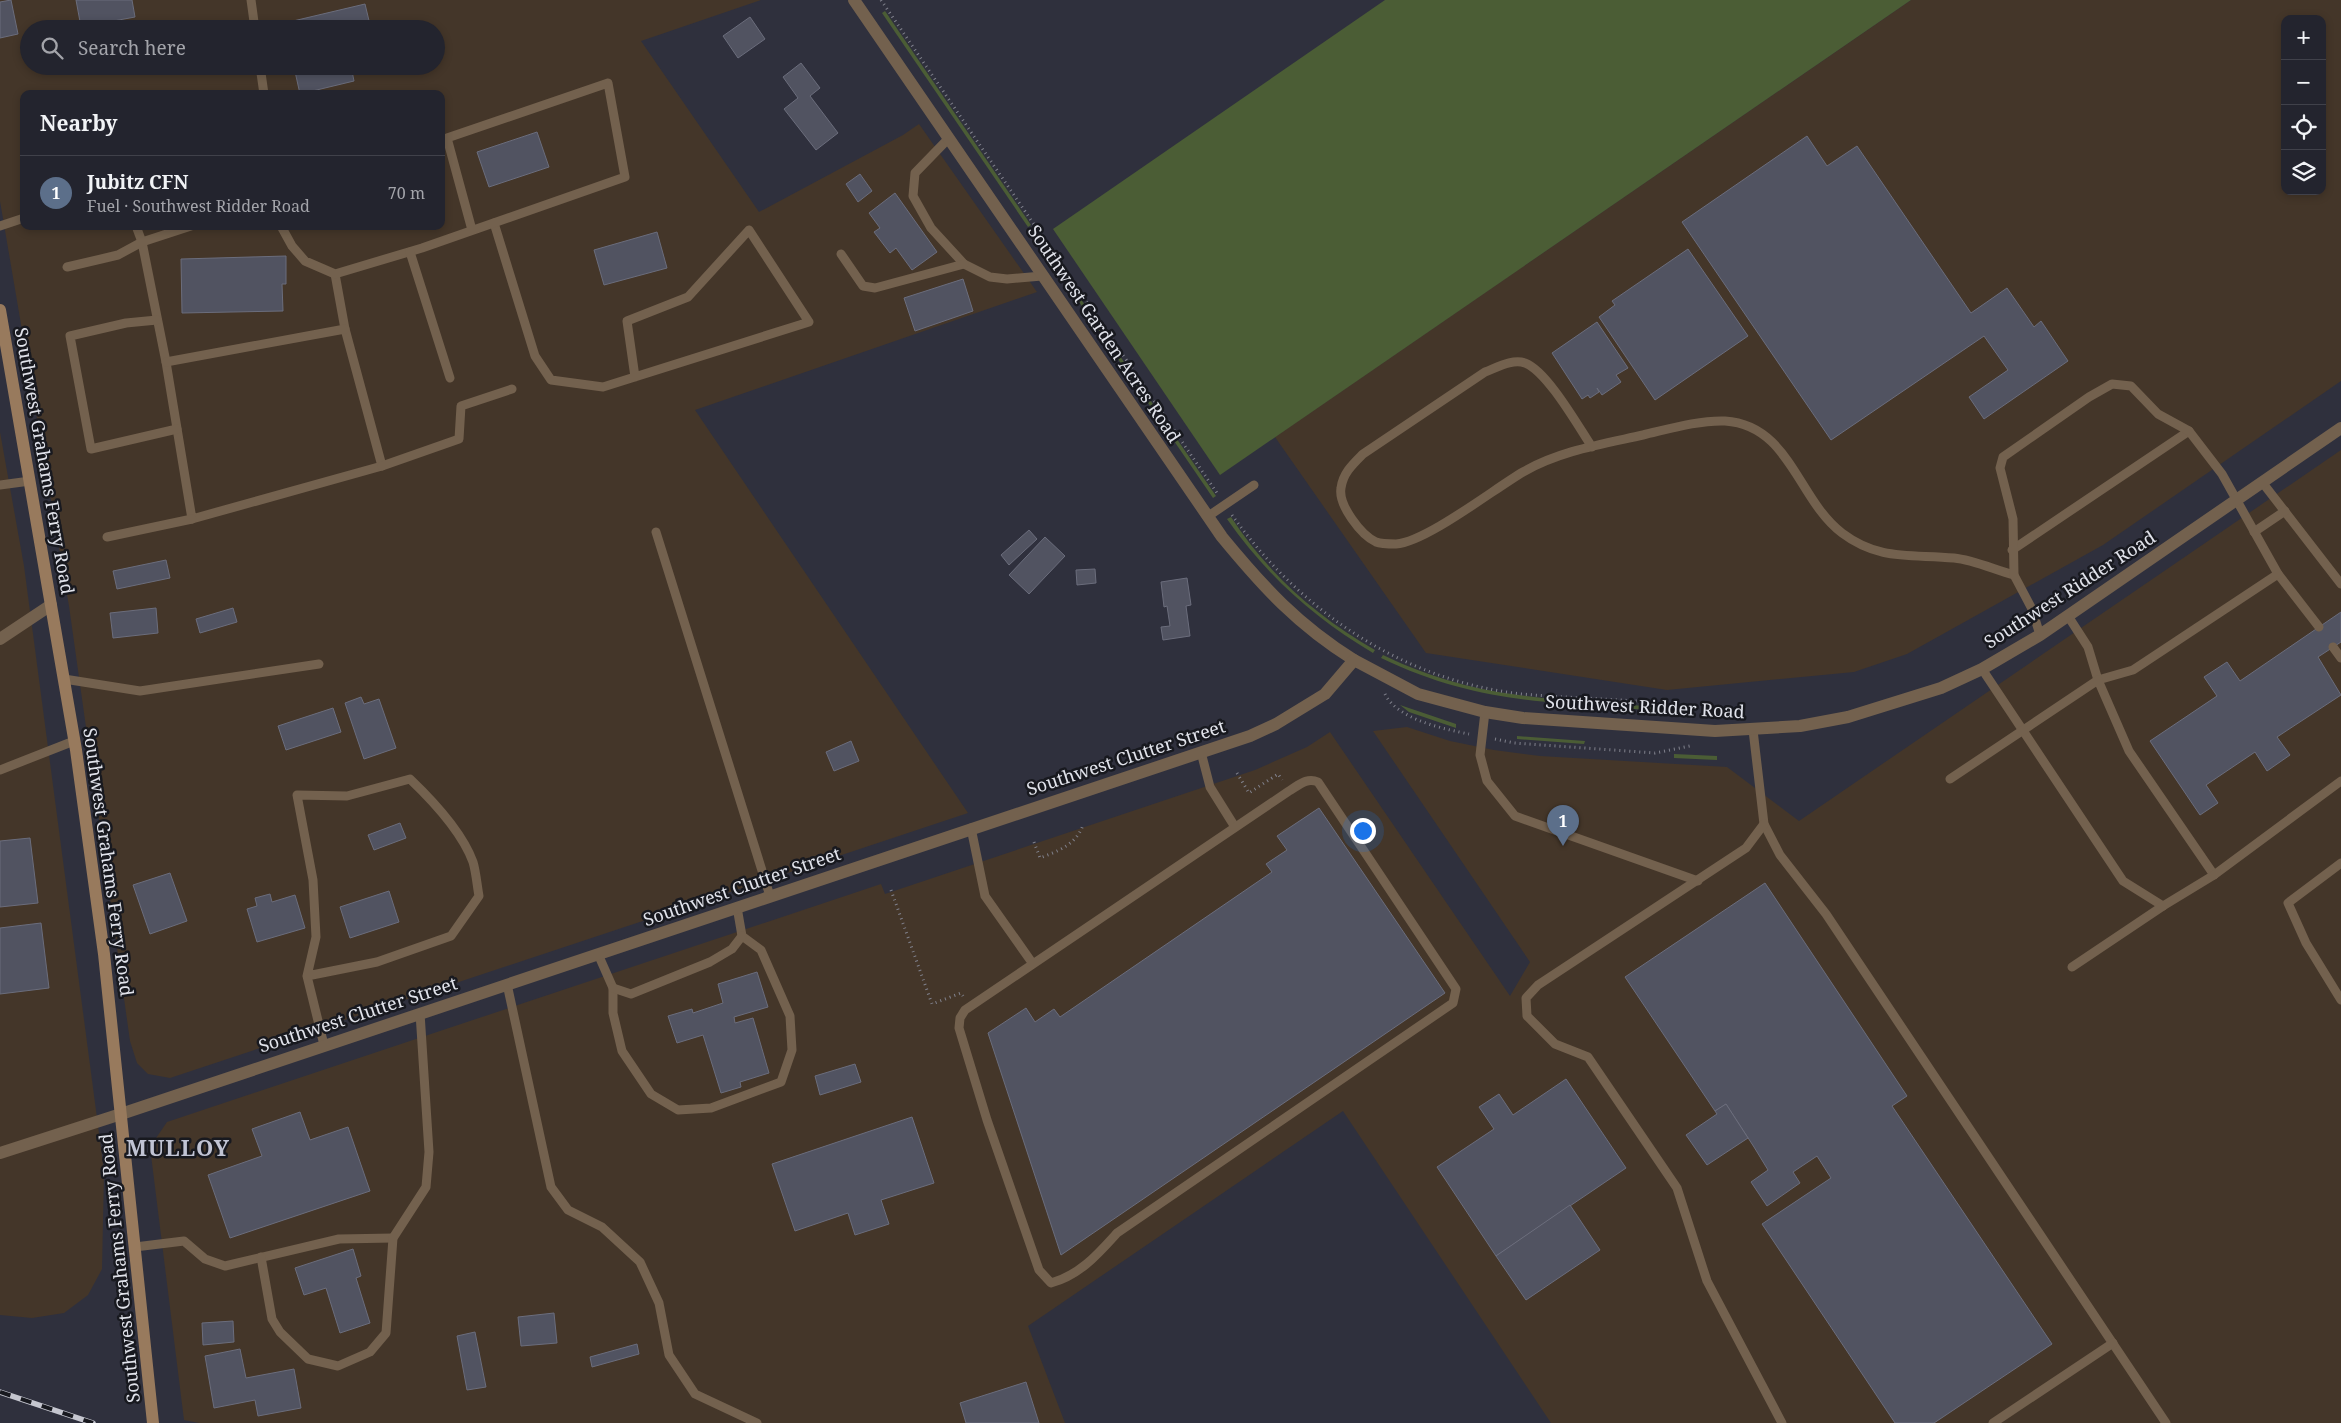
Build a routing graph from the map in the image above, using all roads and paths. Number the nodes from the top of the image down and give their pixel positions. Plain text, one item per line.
1 (251, 0) edge
2 (854, 0) edge
3 (881, 0) edge
4 (253, 20) edge
5 (261, 75) edge
6 (263, 90) edge
7 (948, 138) junction
8 (20, 219) edge
9 (494, 223) junction
10 (0, 226) edge
11 (138, 230) edge
12 (179, 230) edge
13 (283, 230) edge
14 (472, 230) junction
15 (142, 242) junction
16 (410, 252) junction
17 (840, 254) dead end
18 (964, 264) junction
19 (67, 267) dead end
20 (335, 274) junction
21 (1042, 276) junction
22 (0, 310) edge
23 (157, 320) junction
24 (346, 329) junction
25 (166, 362) junction
26 (5, 364) edge
27 (635, 377) junction
28 (450, 378) dead end
29 (512, 390) dead end
30 (2341, 428) edge
31 (177, 430) junction
32 (2189, 431) junction
33 (1592, 447) junction
34 (382, 466) junction
35 (30, 481) junction
36 (2262, 482) junction
37 (0, 485) edge
38 (1254, 485) dead end
39 (2236, 500) junction
40 (1225, 504) junction
41 (2285, 511) junction
42 (1207, 516) junction
43 (192, 519) junction
44 (656, 532) dead end
45 (2254, 532) junction
46 (107, 537) dead end
47 (2012, 550) junction
48 (2278, 574) junction
49 (2014, 576) junction
50 (2341, 584) edge
51 (51, 604) junction
52 (2068, 616) junction
53 (2319, 627) dead end
54 (2040, 635) junction
55 (0, 639) edge
56 (2333, 647) dead end
57 (2341, 658) edge
58 (1354, 660) junction
59 (319, 664) dead end
60 (1982, 669) junction
61 (64, 679) junction
62 (2098, 680) junction
63 (1485, 712) junction
64 (1696, 714) dead end
65 (1753, 730) junction
66 (2021, 731) junction
67 (74, 741) junction
68 (1201, 752) junction
69 (0, 770) edge
70 (1238, 773) dead end
71 (1950, 779) dead end
72 (2341, 781) edge
73 (1289, 791) junction
74 (1764, 824) junction
75 (1084, 825) dead end
76 (1235, 827) junction
77 (971, 828) junction
78 (1034, 842) dead end
79 (2341, 863) edge
80 (2214, 875) junction
81 (1698, 880) junction
82 (891, 890) dead end
83 (770, 896) junction
84 (2163, 906) junction
85 (737, 907) junction
86 (742, 936) junction
87 (598, 954) junction
88 (1033, 964) junction
89 (2072, 968) dead end
90 (307, 976) junction
91 (507, 984) junction
92 (613, 988) junction
93 (2341, 1000) edge
94 (971, 1006) junction
95 (420, 1013) junction
96 (324, 1045) junction
97 (121, 1114) junction
98 (0, 1153) edge
99 (393, 1238) junction
100 (135, 1247) junction
101 (261, 1257) junction
102 (2113, 1343) junction
103 (153, 1423) edge
104 (757, 1423) edge
105 (1782, 1423) edge
106 (1993, 1423) edge
107 (2166, 1423) edge

1 - 4 lane
2 - 7 street, Southwest Garden Acres Road
3 - 40 path
5 - 6 lane
7 - 18 lane
7 - 21 street, Southwest Garden Acres Road
8 - 10 lane
9 - 14 lane
9 - 14 lane
9 - 27 lane
11 - 15 lane
12 - 15 lane
13 - 20 lane
14 - 16 lane
15 - 19 lane
15 - 23 lane
16 - 20 lane
16 - 28 lane
17 - 18 lane
18 - 21 lane
20 - 24 lane
21 - 42 street, Southwest Garden Acres Road
22 - 26 main road, Southwest Grahams Ferry Road
23 - 25 lane
23 - 31 lane
24 - 25 lane
24 - 34 lane
25 - 31 lane
26 - 35 main road, Southwest Grahams Ferry Road
27 - 27 lane
29 - 34 lane
30 - 36 street, Southwest Ridder Road
31 - 43 lane
32 - 39 lane
32 - 47 lane
32 - 47 lane
33 - 33 lane
33 - 49 lane
34 - 43 lane
35 - 37 lane
35 - 51 main road, Southwest Grahams Ferry Road
36 - 39 street, Southwest Ridder Road
36 - 41 lane
38 - 40 lane
39 - 45 lane
39 - 52 street, Southwest Ridder Road
40 - 42 lane
40 - 64 path
41 - 45 lane
41 - 50 lane
42 - 58 street, Southwest Garden Acres Road
43 - 46 lane
44 - 83 lane
45 - 48 lane
47 - 49 lane
48 - 53 lane
48 - 62 lane
49 - 54 lane
51 - 55 street
51 - 61 main road, Southwest Grahams Ferry Road
52 - 54 street, Southwest Ridder Road
52 - 62 lane
54 - 60 street, Southwest Ridder Road
56 - 57 lane
58 - 63 street, Southwest Ridder Road
58 - 68 street, Southwest Clutter Street
59 - 61 lane
60 - 65 street, Southwest Ridder Road
60 - 66 lane
61 - 67 main road, Southwest Grahams Ferry Road
62 - 66 lane
62 - 80 lane
63 - 65 street, Southwest Ridder Road
63 - 81 lane
65 - 74 lane
66 - 71 lane
66 - 84 lane
67 - 69 lane
67 - 97 main road, Southwest Grahams Ferry Road
68 - 76 lane
68 - 77 street, Southwest Clutter Street
70 - 73 path
72 - 80 lane
73 - 76 lane
73 - 94 lane
74 - 81 lane
74 - 102 lane
75 - 78 path
76 - 88 lane
77 - 83 street, Southwest Clutter Street
77 - 88 lane
79 - 93 lane
80 - 84 lane
81 - 105 lane
82 - 94 path
83 - 85 street, Southwest Clutter Street
84 - 89 lane
85 - 86 lane
85 - 87 street, Southwest Clutter Street
86 - 92 lane
86 - 92 lane
87 - 91 street, Southwest Clutter Street
87 - 92 lane
88 - 94 lane
90 - 90 lane
90 - 96 lane
91 - 95 street, Southwest Clutter Street
91 - 104 lane
95 - 96 street, Southwest Clutter Street
95 - 99 lane
96 - 97 street, Southwest Clutter Street
97 - 98 street, Southwest Clutter Street
97 - 100 main road, Southwest Grahams Ferry Road
99 - 101 lane
99 - 101 lane
100 - 101 lane
100 - 103 main road, Southwest Grahams Ferry Road
102 - 106 lane
102 - 107 lane

